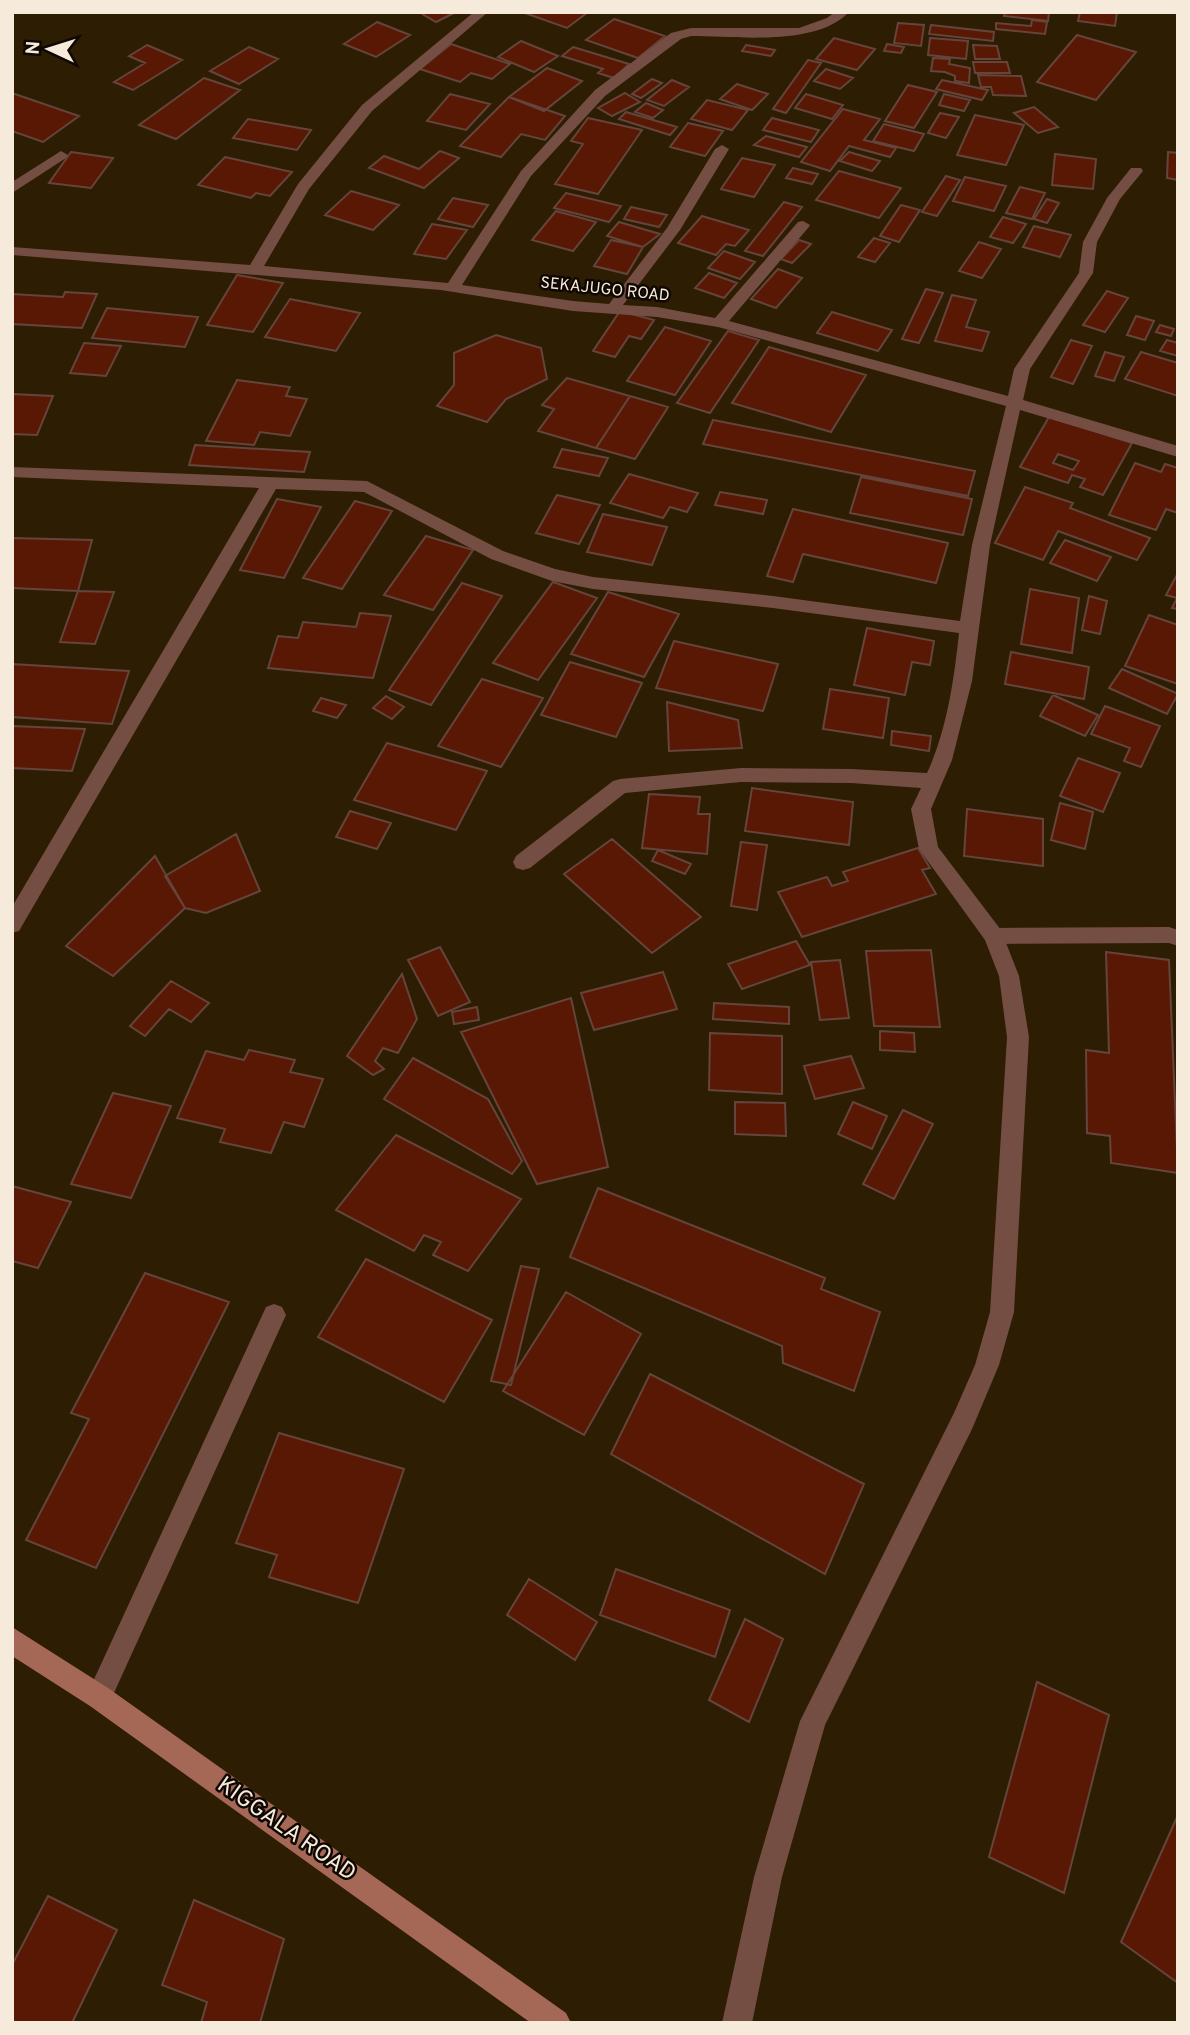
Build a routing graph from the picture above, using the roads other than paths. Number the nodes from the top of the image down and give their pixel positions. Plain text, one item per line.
1 (482, 12) edge
2 (843, 12) edge
3 (722, 149) dead end
4 (61, 155) dead end
5 (1136, 171) dead end
6 (12, 189) edge
7 (803, 225) dead end
8 (12, 251) edge
9 (254, 270) junction
10 (453, 287) junction
11 (614, 307) junction
12 (719, 323) junction
13 (1015, 403) junction
14 (1178, 452) edge
15 (12, 472) edge
16 (270, 484) junction
17 (968, 628) junction
18 (932, 781) junction
19 (523, 862) dead end
20 (12, 925) edge
21 (994, 936) junction
22 (1178, 938) edge
23 (274, 1315) dead end
24 (12, 1640) edge
25 (99, 1697) junction
26 (556, 2023) edge
27 (737, 2023) edge

1 - 9 street
2 - 10 street
3 - 11 street
4 - 6 street
5 - 13 street
7 - 12 street
8 - 9 street, SEKAJUGO ROAD
9 - 10 street, SEKAJUGO ROAD
10 - 11 street, SEKAJUGO ROAD
11 - 12 street, SEKAJUGO ROAD
12 - 13 street, SEKAJUGO ROAD
13 - 14 street, SEKAJUGO ROAD
13 - 17 street
15 - 16 street
16 - 17 street
16 - 20 street
17 - 18 street
18 - 19 street
18 - 21 street
21 - 22 lane
21 - 27 street
23 - 25 street
24 - 25 street, KIGGALA ROAD
25 - 26 street, KIGGALA ROAD

